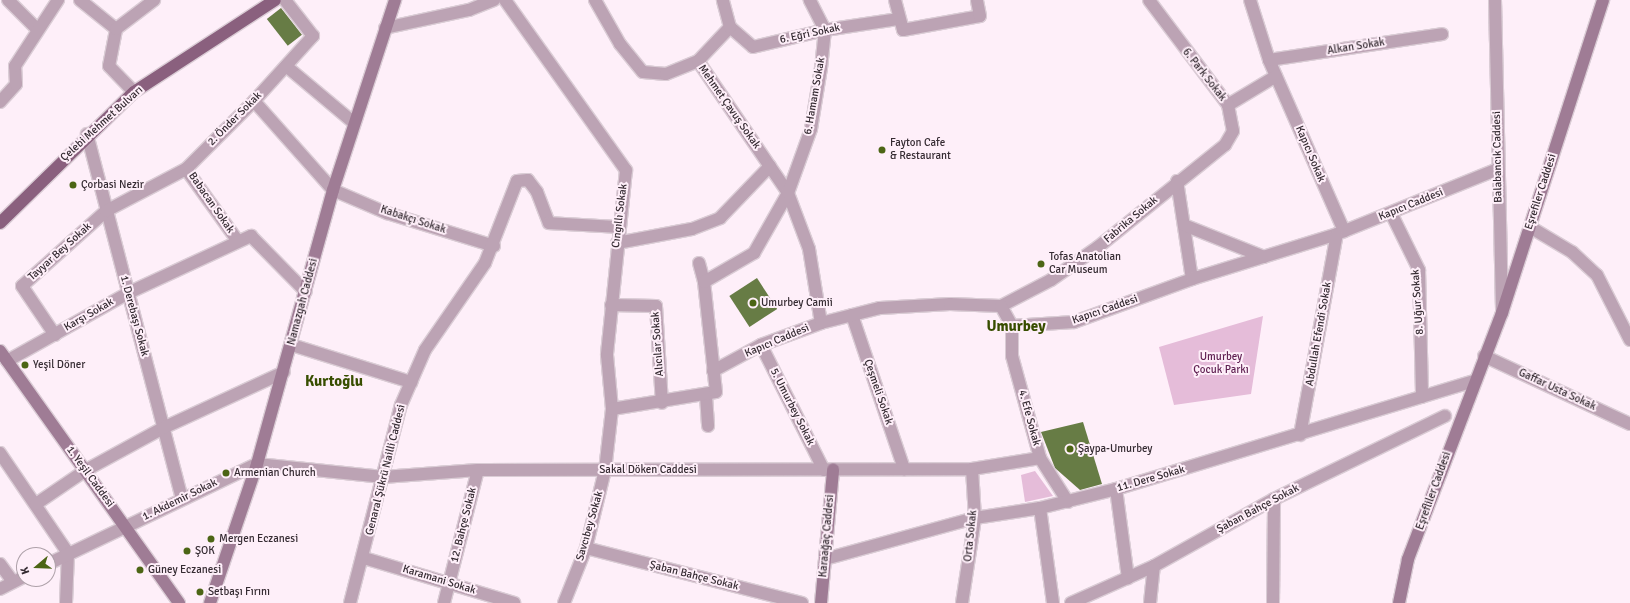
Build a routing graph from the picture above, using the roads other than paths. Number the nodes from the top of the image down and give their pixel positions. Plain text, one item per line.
1 (8, 0) edge
2 (58, 0) edge
3 (80, 0) edge
4 (154, 0) edge
5 (275, 0) edge
6 (285, 0) edge
7 (395, 0) edge
8 (494, 0) edge
9 (505, 0) edge
10 (595, 0) edge
11 (723, 0) edge
12 (810, 0) edge
13 (895, 0) edge
14 (977, 0) edge
15 (1149, 0) edge
16 (1250, 0) edge
17 (1495, 0) edge
18 (1603, 0) edge
19 (899, 19) junction
20 (730, 27) junction
21 (385, 28) junction
22 (116, 29) junction
23 (38, 30) junction
24 (825, 30) junction
25 (1442, 34) dead end
26 (1269, 60) junction
27 (698, 61) junction
28 (286, 66) junction
29 (1276, 76) junction
30 (134, 92) junction
31 (254, 101) junction
32 (0, 102) edge
33 (1228, 105) junction
34 (354, 123) junction
35 (87, 134) junction
36 (770, 166) junction
37 (186, 169) junction
38 (1498, 169) junction
39 (1177, 181) junction
40 (333, 190) junction
41 (788, 193) junction
42 (106, 211) junction
43 (1391, 213) junction
44 (0, 223) edge
45 (1184, 225) junction
46 (619, 227) junction
47 (1530, 227) junction
48 (1340, 233) junction
49 (237, 240) junction
50 (617, 243) junction
51 (494, 246) junction
52 (1264, 257) junction
53 (699, 263) dead end
54 (1192, 279) junction
55 (704, 282) junction
56 (306, 292) junction
57 (128, 293) junction
58 (611, 305) junction
59 (1001, 306) junction
60 (1502, 313) junction
61 (852, 315) junction
62 (821, 323) junction
63 (1012, 326) junction
64 (55, 335) junction
65 (1630, 340) edge
66 (292, 345) junction
67 (761, 345) junction
68 (2, 356) edge
69 (1484, 356) junction
70 (713, 371) junction
71 (284, 372) junction
72 (1474, 381) junction
73 (411, 382) junction
74 (706, 396) junction
75 (1422, 397) junction
76 (662, 403) junction
77 (612, 409) junction
78 (1445, 416) dead end
79 (1630, 424) edge
80 (708, 426) dead end
81 (163, 428) junction
82 (1300, 435) junction
83 (0, 453) edge
84 (1040, 458) junction
85 (257, 464) junction
86 (904, 469) junction
87 (972, 469) junction
88 (86, 470) junction
89 (478, 470) junction
90 (606, 470) junction
91 (828, 470) junction
92 (383, 477) junction
93 (1116, 489) junction
94 (182, 498) junction
95 (1274, 499) junction
96 (1068, 502) junction
97 (36, 504) junction
98 (1040, 508) junction
99 (975, 518) junction
100 (126, 527) junction
101 (586, 548) junction
102 (68, 553) junction
103 (364, 558) junction
104 (56, 560) edge
105 (824, 560) junction
106 (0, 564) edge
107 (1154, 566) junction
108 (16, 577) edge
109 (1128, 578) junction
110 (16, 581) edge
111 (450, 583) junction
112 (0, 589) edge
113 (66, 603) edge
114 (179, 603) edge
115 (210, 603) edge
116 (350, 603) edge
117 (444, 603) edge
118 (514, 603) edge
119 (564, 603) edge
120 (802, 603) edge
121 (821, 603) edge
122 (962, 603) edge
123 (1053, 603) edge
124 (1071, 603) edge
125 (1150, 603) edge
126 (1273, 603) edge
127 (1399, 603) edge

1 - 23 street
2 - 23 street
3 - 22 street
4 - 22 street
5 - 30 main road, Çelebi Mehmet Bulvarı
6 - 28 street, 2. Önder Sokak
7 - 21 main road, Namazgah Caddesi
8 - 21 street
9 - 46 street, Cıngıllı Sokak
10 - 27 street, Mehmet Çavuş Sokak
11 - 20 street
12 - 24 street
13 - 19 street
14 - 19 street
15 - 33 street, 6. Park Sokak
16 - 26 street, Kapıcı Sokak
17 - 38 street, Balabancık Caddesi
18 - 47 main road, Eşrefiler Caddesi
19 - 24 street, 6. Eğri Sokak
20 - 24 street, 6. Eğri Sokak
20 - 27 street
21 - 34 main road, Namazgah Caddesi
22 - 30 street
23 - 32 street
24 - 41 street, 6. Hamam Sokak
25 - 26 street, Alkan Sokak
26 - 29 street, Kapıcı Sokak
27 - 36 street, Mehmet Çavuş Sokak
28 - 31 street, 2. Önder Sokak
28 - 34 street
29 - 33 street
29 - 48 street, Kapıcı Sokak
30 - 35 main road, Çelebi Mehmet Bulvarı
31 - 37 street, 2. Önder Sokak
31 - 40 street
33 - 39 street, 6. Park Sokak
34 - 40 main road, Namazgah Caddesi
35 - 42 street, 1. Derebaşı Sokak
35 - 44 main road, Çelebi Mehmet Bulvarı
36 - 41 street, Mehmet Çavuş Sokak
36 - 50 street
37 - 42 street, 2. Önder Sokak
37 - 49 street, Babacan Sokak
38 - 43 street, Kapıcı Caddesi
38 - 60 street, Balabancık Caddesi
39 - 45 street
39 - 59 street, Fabrika Sokak
40 - 51 street, Kabakçı Sokak
40 - 56 main road, Namazgah Caddesi
41 - 55 street, 6. Hamam Sokak
41 - 62 street, Mehmet Çavuş Sokak
42 - 57 street, 1. Derebaşı Sokak
42 - 64 street, Tayyar Bey Sokak
43 - 48 street, Kapıcı Caddesi
43 - 75 street, 8. Uğur Sokak
45 - 52 street
45 - 54 street
46 - 50 street, Cıngıllı Sokak
46 - 51 street, Genaral Şükrü Nailli Caddesi
47 - 60 main road, Eşrefiler Caddesi
47 - 65 street
48 - 52 street, Kapıcı Caddesi
48 - 82 street, Abdullah Efendi Sokak
49 - 56 street, Babacan Sokak
49 - 57 street, Karşı Sokak
50 - 58 street, Cıngıllı Sokak
51 - 73 street, Genaral Şükrü Nailli Caddesi
52 - 54 street, Kapıcı Caddesi
53 - 55 street
54 - 63 street, Kapıcı Caddesi
55 - 70 street
56 - 66 main road, Namazgah Caddesi
57 - 64 street, Karşı Sokak
57 - 81 street, 1. Derebaşı Sokak
58 - 76 street, Alıcılar Sokak
58 - 77 street, Cıngıllı Sokak
59 - 61 street, Kapıcı Caddesi
59 - 63 street
60 - 69 main road, Eşrefiler Caddesi
61 - 62 street, Kapıcı Caddesi
61 - 86 street, Çeşmeli Sokak
62 - 67 street, Kapıcı Caddesi
63 - 84 street, 4. Efe Sokak
64 - 68 street, Karşı Sokak
66 - 71 main road, Namazgah Caddesi
66 - 73 street
67 - 70 street, Kapıcı Caddesi
67 - 91 street, 5. Umurbey Sokak
68 - 88 main road, 1. Yeşil Caddesi
69 - 72 main road, Eşrefiler Caddesi
69 - 79 street, Gaffar Usta Sokak
70 - 74 street
71 - 81 street
71 - 85 main road, Namazgah Caddesi
72 - 75 street, 11. Dere Sokak
72 - 127 main road, Eşrefliler Caddesi
73 - 92 street, Genaral Şükrü Nailli Caddesi
74 - 76 street
74 - 80 street
75 - 82 street, 11. Dere Sokak
76 - 77 street
77 - 90 street, Cıngıllı Sokak
78 - 95 street, Şaban Bahçe Sokak
81 - 88 street
81 - 94 street, 1. Derebaşı Sokak
82 - 93 street, 11. Dere Sokak
83 - 97 street
84 - 87 street, Sakal Döken Caddesi
84 - 96 street, 4. Efe Sokak
85 - 92 street, Sakal Döken Caddesi
85 - 94 street, 1. Akdemir Sokak
85 - 115 main road, Namazgah Caddesi
86 - 87 street, Sakal Döken Caddesi
86 - 91 street, Sakal Döken Caddesi
87 - 99 street, Orta Sokak
88 - 97 street
88 - 100 main road, 1. Yeşil Caddesi
89 - 90 street, Sakal Döken Caddesi
89 - 92 street, Sakal Döken Caddesi
89 - 111 street, 12. Bahçe Sokak
90 - 91 street, Sakal Döken Caddesi
90 - 101 street, Savcıbey Sokak
91 - 105 main road, Karaağaç Caddesi
92 - 103 street, Genaral Şükrü Nailli Caddesi
93 - 96 street, 11. Dere Sokak
93 - 109 street
94 - 100 street, 1. Akdemir Sokak
95 - 107 street, Şaban Bahçe Sokak
95 - 126 street
96 - 98 street, 11. Dere Sokak
97 - 102 street
98 - 99 street, 11. Dere Sokak
98 - 123 street
99 - 105 street, 11. Dere Sokak
99 - 122 street, Orta Sokak
100 - 102 street, 1. Akdemir Sokak
100 - 114 main road, 1. Yeşil Caddesi
101 - 119 street, Savcıbey Sokak
101 - 120 street, Şaban Bahçe Sokak
102 - 104 street, 1. Akdemir Sokak
102 - 113 street
103 - 111 street, Karamani Sokak
103 - 116 street, Genaral Şükrü Nailli Caddesi
105 - 121 main road, Karaağaç Caddesi
106 - 108 street
107 - 109 street, Şaban Bahçe Sokak
107 - 125 street
109 - 124 street, Şaban Bahçe Sokak
110 - 112 street
111 - 117 street, 12. Bahçe Sokak
111 - 118 street, Karamani Sokak

